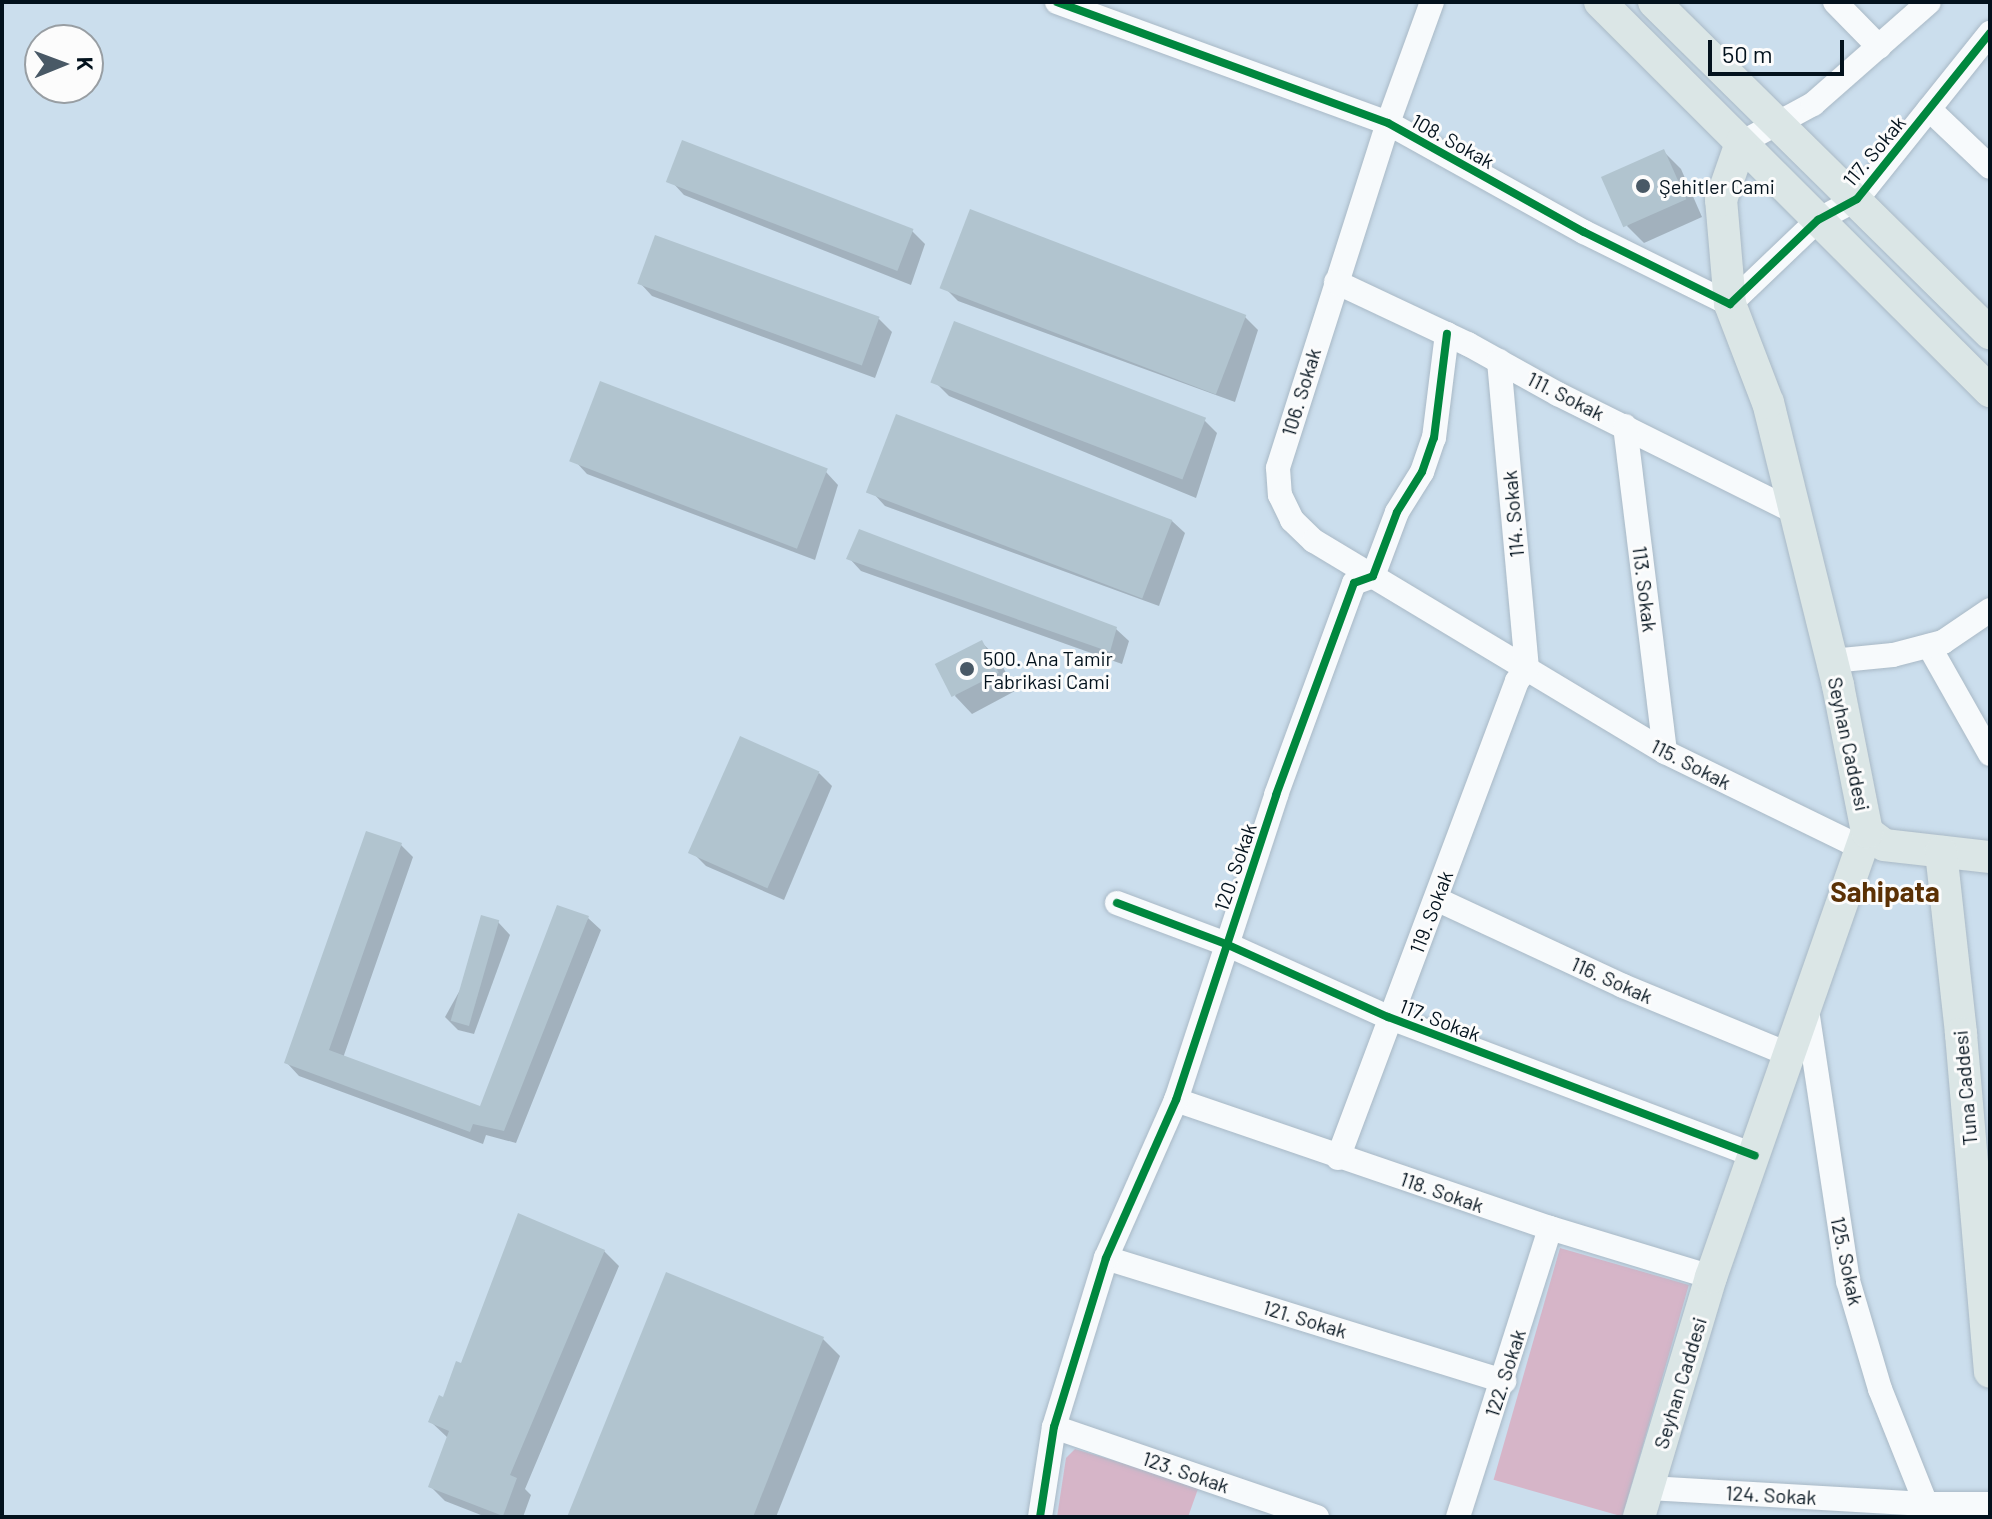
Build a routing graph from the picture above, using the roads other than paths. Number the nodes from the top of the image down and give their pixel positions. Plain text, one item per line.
1 (1057, 2) edge
2 (1432, 2) edge
3 (1600, 2) edge
4 (1654, 2) edge
5 (1835, 2) edge
6 (1929, 2) edge
7 (1990, 33) edge
8 (1879, 47) junction
9 (1929, 109) junction
10 (1388, 123) junction
11 (1780, 123) junction
12 (1741, 143) junction
13 (1990, 167) edge
14 (1857, 199) junction
15 (1818, 220) junction
16 (1336, 282) junction
17 (1730, 304) junction
18 (1990, 333) edge
19 (1447, 334) junction
20 (1499, 361) junction
21 (1990, 391) edge
22 (1625, 426) junction
23 (1795, 512) junction
24 (1373, 576) junction
25 (1990, 610) edge
26 (1929, 646) junction
27 (1832, 661) junction
28 (1527, 668) junction
29 (1665, 752) junction
30 (1990, 754) edge
31 (1865, 840) junction
32 (1941, 852) junction
33 (1990, 857) edge
34 (1436, 899) junction
35 (1117, 903) dead end
36 (1226, 944) junction
37 (1807, 1008) junction
38 (1388, 1017) junction
39 (1790, 1055) junction
40 (1176, 1100) junction
41 (1755, 1156) junction
42 (1338, 1158) junction
43 (1550, 1228) junction
44 (1106, 1258) junction
45 (1711, 1277) junction
46 (1990, 1372) edge
47 (1504, 1381) junction
48 (1054, 1427) junction
49 (1644, 1502) edge
50 (1926, 1504) junction
51 (1990, 1504) edge
52 (1040, 1517) edge
53 (1317, 1517) edge
54 (1458, 1517) edge

1 - 10 street, 108. Sokak
2 - 10 street, 106. Sokak
3 - 12 main road
4 - 11 main road
5 - 8 street
6 - 8 street
7 - 9 street, 117. Sokak
8 - 11 street
9 - 13 street
9 - 14 street, 117. Sokak
10 - 16 street, 106. Sokak
10 - 17 street, 108. Sokak
11 - 12 street
11 - 14 main road
12 - 15 main road
12 - 17 main road, Seyhan Caddesi
14 - 15 street, 117. Sokak
14 - 18 main road
15 - 17 street, 117. Sokak
15 - 21 main road
16 - 19 street, 111. Sokak
16 - 24 street, 106. Sokak
17 - 23 main road, Seyhan Caddesi
19 - 20 street, 111. Sokak
19 - 24 street, 120. Sokak
20 - 22 street, 111. Sokak
20 - 28 street, 114. Sokak
22 - 23 street, 111. Sokak
22 - 29 street, 113. Sokak
23 - 27 main road, Seyhan Caddesi
24 - 28 street, 106. Sokak
24 - 36 street, 120. Sokak
25 - 26 street
26 - 27 street
26 - 30 street
27 - 31 main road, Seyhan Caddesi
28 - 29 street, 115. Sokak
28 - 34 street, 119. Sokak
29 - 31 street, 115. Sokak
31 - 32 main road
31 - 37 main road, Seyhan Caddesi
32 - 33 main road
32 - 46 main road, Tuna Caddesi
34 - 38 street, 119. Sokak
34 - 39 street, 116. Sokak
35 - 36 street, 117. Sokak
36 - 38 street, 117. Sokak
36 - 40 street, 120. Sokak
37 - 39 main road, Seyhan Caddesi
37 - 50 street, 125. Sokak
38 - 41 street, 117. Sokak
38 - 42 street, 119. Sokak
39 - 41 main road, Seyhan Caddesi
40 - 42 street, 118. Sokak
40 - 44 street, 120. Sokak
41 - 45 main road, Seyhan Caddesi
42 - 43 street, 118. Sokak
43 - 45 street, 118. Sokak
43 - 47 street, 122. Sokak
44 - 47 street, 121. Sokak
44 - 48 street, 120. Sokak
45 - 49 main road, Seyhan Caddesi
47 - 54 street, 122. Sokak
48 - 52 street, 120. Sokak
48 - 53 street, 123. Sokak
49 - 50 street, 124. Sokak
50 - 51 street, 124. Sokak

